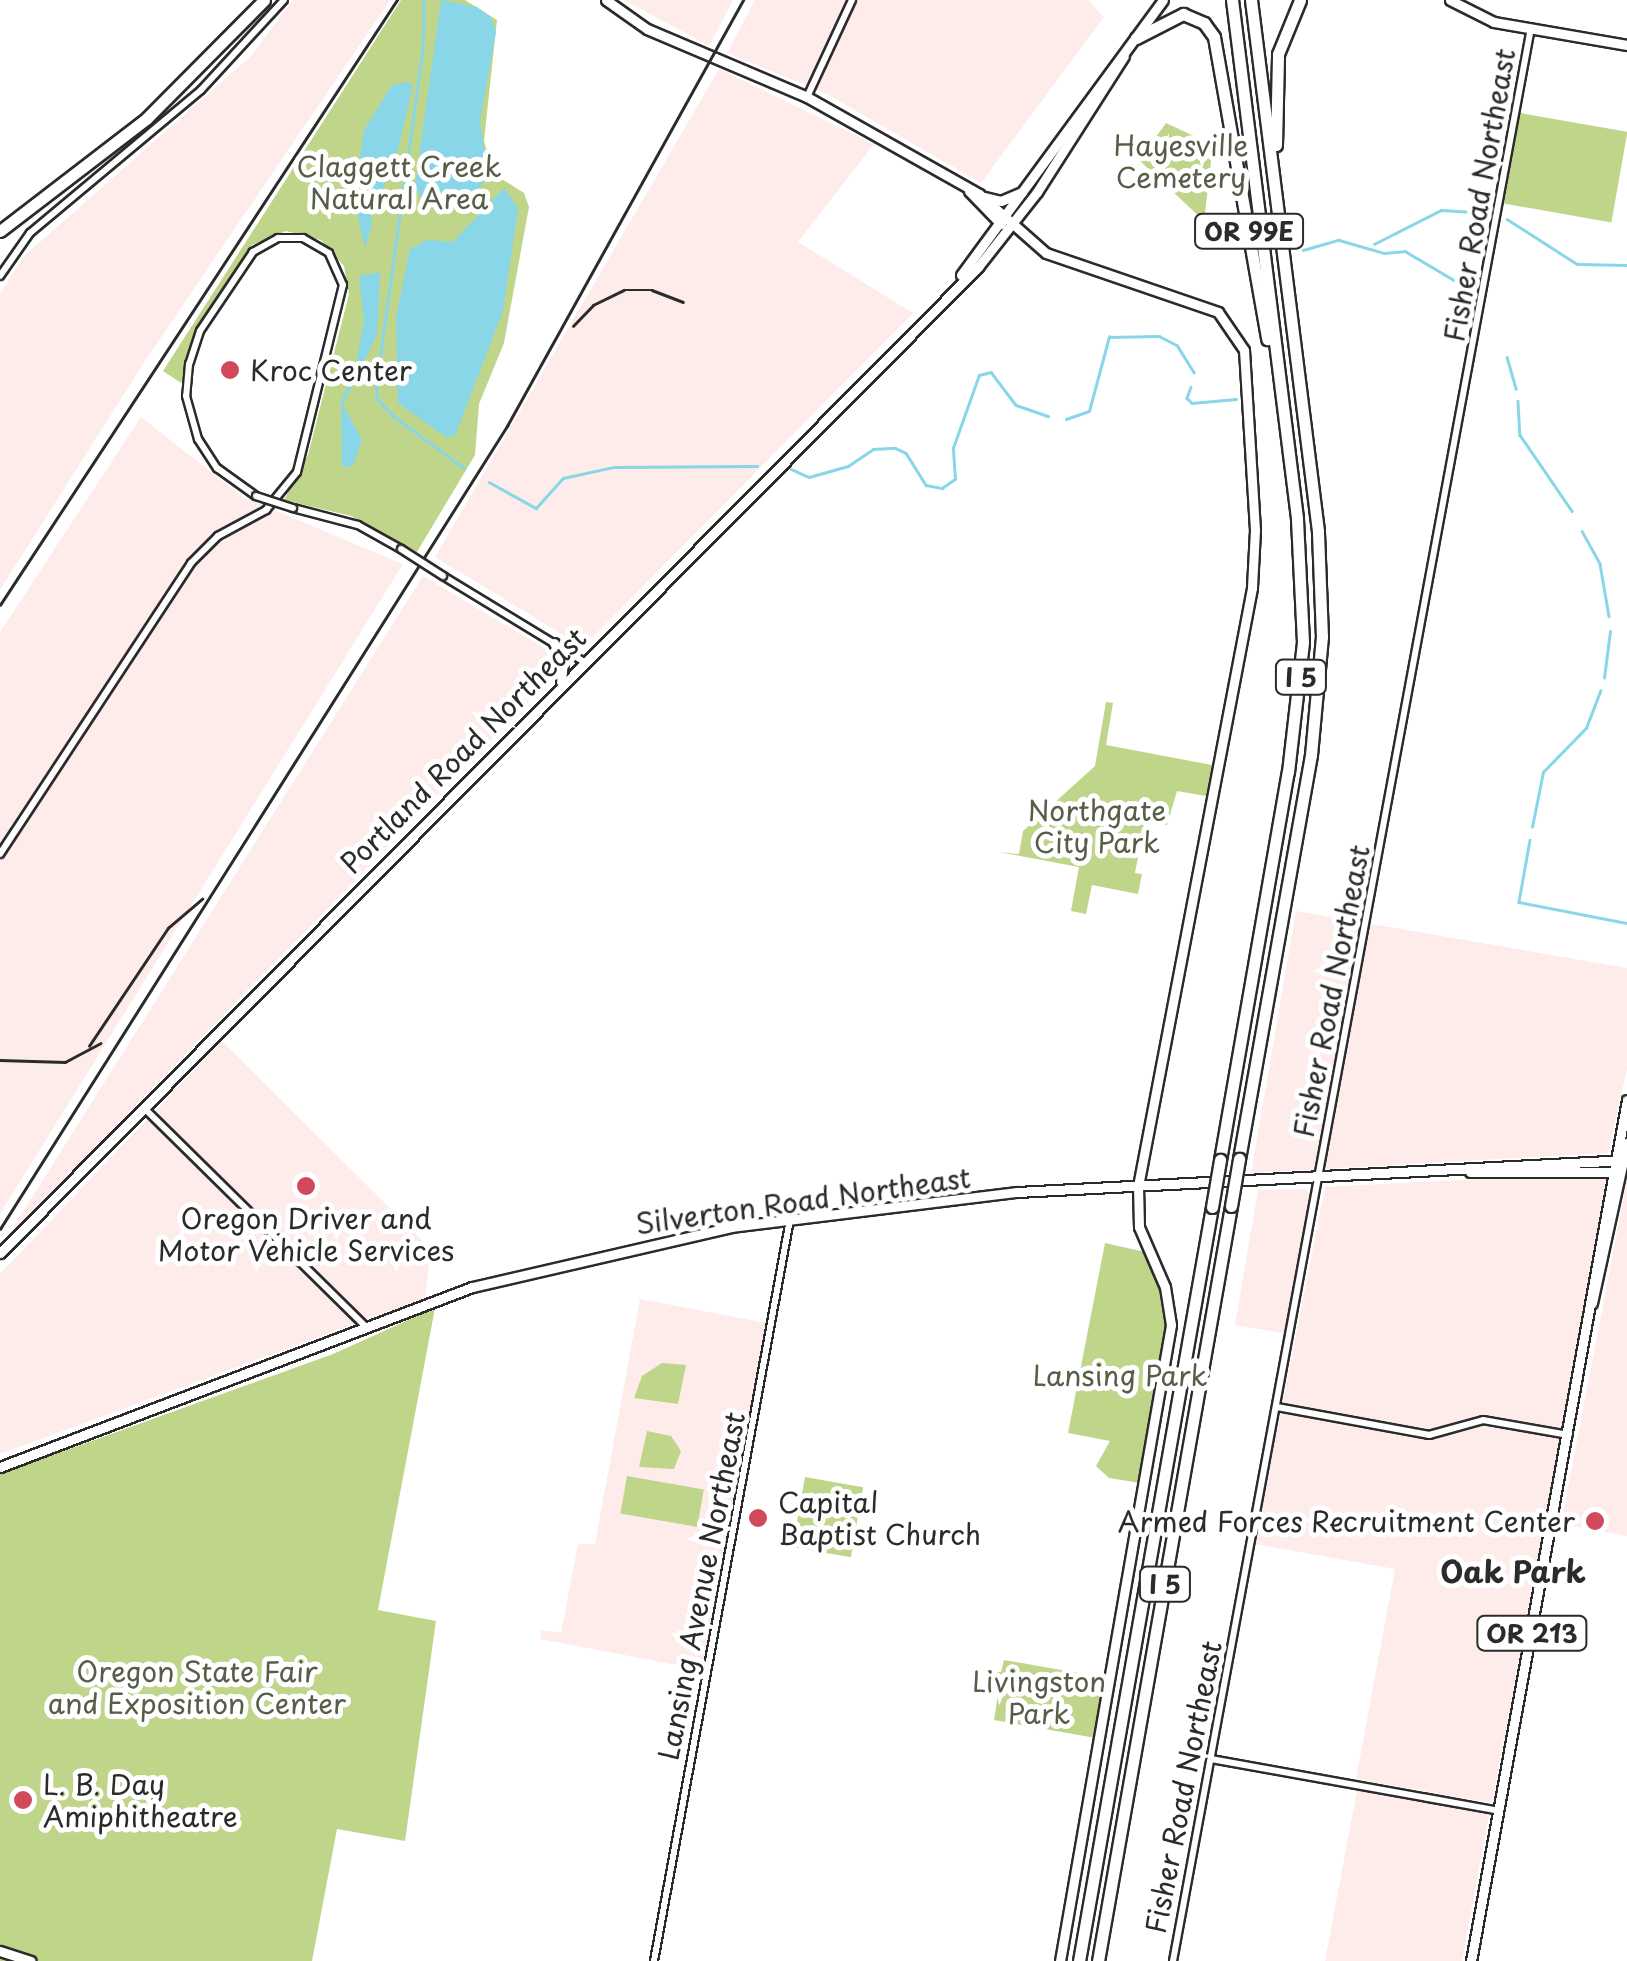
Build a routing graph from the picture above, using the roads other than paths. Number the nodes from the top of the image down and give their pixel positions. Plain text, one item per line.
1 (254, 0) edge
2 (264, 0) edge
3 (284, 0) edge
4 (606, 0) edge
5 (852, 0) edge
6 (1163, 0) edge
7 (1229, 0) edge
8 (1251, 0) edge
9 (1300, 0) edge
10 (1450, 0) edge
11 (1530, 28) junction
12 (1136, 38) junction
13 (1627, 45) edge
14 (1124, 56) junction
15 (807, 98) junction
16 (969, 191) junction
17 (1024, 191) junction
18 (983, 196) junction
19 (1278, 214) junction
20 (1001, 220) junction
21 (0, 222) edge
22 (1011, 228) junction
23 (0, 231) edge
24 (0, 276) edge
25 (959, 280) junction
26 (1297, 518) junction
27 (554, 643) junction
28 (582, 661) junction
29 (560, 684) junction
30 (0, 854) edge
31 (1627, 1100) edge
32 (144, 1107) junction
33 (1627, 1143) edge
34 (1621, 1166) edge
35 (1320, 1179) junction
36 (1138, 1186) junction
37 (790, 1218) junction
38 (1598, 1252) junction
39 (0, 1253) edge
40 (1601, 1282) junction
41 (1592, 1303) junction
42 (368, 1330) junction
43 (1278, 1408) junction
44 (1569, 1435) junction
45 (0, 1467) edge
46 (1211, 1759) junction
47 (1498, 1811) junction
48 (0, 1952) edge
49 (30, 1961) edge
50 (654, 1961) edge
51 (1060, 1961) edge
52 (1079, 1961) edge
53 (1098, 1961) edge
54 (1174, 1961) edge
55 (1470, 1961) edge

1 - 21 highway
2 - 23 highway
3 - 24 street
4 - 15 main road
5 - 15 street
6 - 12 main road, Portland Road Northeast
7 - 26 highway, I 5
8 - 19 highway, I 5
9 - 19 highway
10 - 11 main road
11 - 13 main road
11 - 35 street, Fisher Road Northeast
12 - 14 main road, Portland Road Northeast
12 - 26 highway, OR 99E
14 - 17 main road, Portland Road Northeast
14 - 22 main road, Portland Road Northeast
15 - 16 main road
16 - 18 main road
16 - 20 main road
17 - 18 main road
17 - 20 main road, Portland Road Northeast
18 - 20 main road
19 - 53 highway, I 5, bridge
20 - 22 main road
20 - 25 main road, Portland Road Northeast
22 - 25 main road, Portland Road Northeast
22 - 36 main road
25 - 28 main road, Portland Road Northeast
26 - 52 highway, I 5, bridge
27 - 28 street
27 - 29 main road
27 - 30 street, bridge
28 - 29 main road, Portland Road Northeast
29 - 32 main road, Portland Road Northeast
31 - 34 main road
32 - 39 main road, Portland Road Northeast
32 - 42 street
33 - 34 main road
34 - 35 main road, Silverton Road Northeast
34 - 38 main road, OR 213
34 - 40 main road, OR 213
35 - 36 main road, Silverton Road Northeast
35 - 43 street, Fisher Road Northeast
36 - 37 main road, Silverton Road Northeast
36 - 51 main road
37 - 42 main road, Silverton Road Northeast
37 - 50 street, Lansing Avenue Northeast
38 - 40 main road
38 - 41 main road, OR 213
40 - 41 main road, OR 213
41 - 44 main road, OR 213
42 - 45 main road, Silverton Road Northeast
43 - 44 street
43 - 46 street, Fisher Road Northeast
44 - 47 main road, OR 213
46 - 47 street
46 - 54 street, Fisher Road Northeast
47 - 55 main road, OR 213
48 - 49 main road

